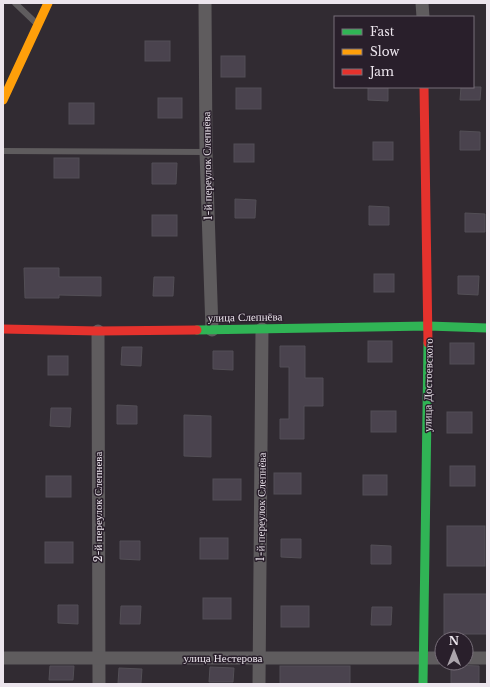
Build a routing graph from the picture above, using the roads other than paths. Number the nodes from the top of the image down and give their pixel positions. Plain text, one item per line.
1 (15, 3) edge
2 (48, 3) edge
3 (205, 3) edge
4 (422, 3) edge
5 (423, 16) edge
6 (38, 25) junction
7 (424, 88) edge
8 (3, 100) edge
9 (3, 151) edge
10 (206, 152) junction
11 (428, 326) junction
12 (487, 328) edge
13 (3, 329) edge
14 (262, 329) junction
15 (212, 330) junction
16 (98, 331) junction
17 (3, 658) edge
18 (98, 658) junction
19 (259, 658) junction
20 (434, 658) edge
21 (474, 658) edge
22 (487, 658) edge
23 (423, 659) junction
24 (99, 684) edge
25 (259, 684) edge
26 (423, 684) edge

1 - 6 lane
2 - 6 street
3 - 10 street, 1-й переулок Слепнёва
4 - 5 street
6 - 8 street
7 - 11 street, улица Достоевского
9 - 10 lane
10 - 15 street, 1-й переулок Слепнёва
11 - 12 street, улица Слепнёва
11 - 14 street, улица Слепнёва
11 - 23 street, улица Достоевского
13 - 16 street, улица Слепнёва
14 - 15 street, улица Слепнёва
14 - 19 street, 1-й переулок Слепнёва
15 - 16 street, улица Слепнёва
16 - 18 street, 2-й переулок Слепнева
17 - 18 street, улица Нестерова
18 - 19 street, улица Нестерова
18 - 24 street, 2-й переулок Слепнева
19 - 23 street, улица Нестерова
19 - 25 street, 1-й переулок Слепнёва
20 - 23 street, улица Нестерова
21 - 22 street
23 - 26 street, улица Достоевского

